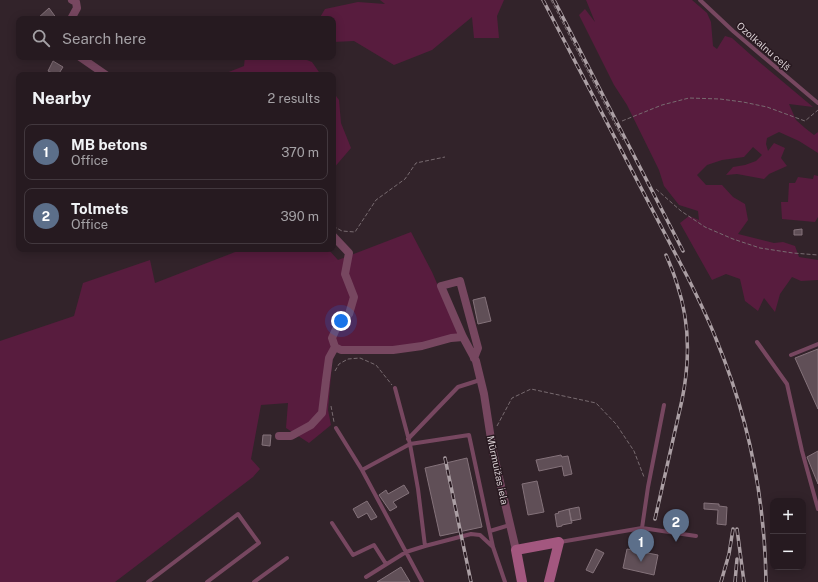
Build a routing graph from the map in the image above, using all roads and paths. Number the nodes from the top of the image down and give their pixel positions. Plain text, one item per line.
1 (72, 0) edge
2 (550, 0) edge
3 (700, 0) edge
4 (73, 16) edge
5 (84, 60) edge
6 (102, 72) edge
7 (818, 103) edge
8 (818, 110) edge
9 (622, 121) dead end
10 (623, 140) dead end
11 (445, 157) dead end
12 (656, 189) dead end
13 (336, 228) edge
14 (336, 239) edge
15 (818, 255) edge
16 (463, 337) junction
17 (757, 342) dead end
18 (818, 344) edge
19 (334, 347) junction
20 (790, 355) dead end
21 (474, 358) junction
22 (334, 373) dead end
23 (480, 380) junction
24 (395, 388) joint
25 (664, 405) dead end
26 (331, 406) dead end
27 (497, 426) dead end
28 (336, 428) joint
29 (279, 436) dead end
30 (408, 439) junction
31 (410, 444) junction
32 (362, 470) junction
33 (648, 487) junction
34 (818, 509) edge
35 (332, 523) dead end
36 (510, 525) junction
37 (642, 528) junction
38 (490, 531) junction
39 (696, 536) dead end
40 (560, 542) junction
41 (425, 546) junction
42 (493, 547) junction
43 (516, 550) junction
44 (406, 552) junction
45 (287, 558) dead end
46 (386, 564) junction
47 (366, 577) dead end
48 (148, 582) edge
49 (207, 582) edge
50 (254, 582) edge
51 (422, 582) edge
52 (504, 582) edge
53 (522, 582) edge
54 (549, 582) edge

1 - 4 street
2 - 10 path
3 - 7 lane, Ozolkalnu ceļš
5 - 6 street
8 - 9 path
11 - 13 path
12 - 15 path
14 - 19 street
16 - 19 street
16 - 21 street, Mūrmuižas iela
16 - 21 street, Mūrmuižas iela
17 - 34 lane
18 - 20 lane
19 - 29 street
21 - 23 street, Mūrmuižas iela
22 - 24 path
23 - 30 lane
23 - 36 street, Mūrmuižas iela
24 - 30 lane
25 - 33 lane
26 - 28 path
27 - 33 path
28 - 32 lane
30 - 31 lane
31 - 32 lane
31 - 38 lane
31 - 41 lane
32 - 44 lane
33 - 37 lane
35 - 46 lane
36 - 38 lane
36 - 43 street, Mūrmuižas iela
37 - 39 lane
37 - 40 lane
38 - 42 lane
40 - 43 street
40 - 54 street
41 - 42 lane
41 - 44 lane
42 - 52 lane
43 - 53 street, Mūrmuižas iela
44 - 46 lane
44 - 51 lane
45 - 50 lane
46 - 47 lane
48 - 49 lane

